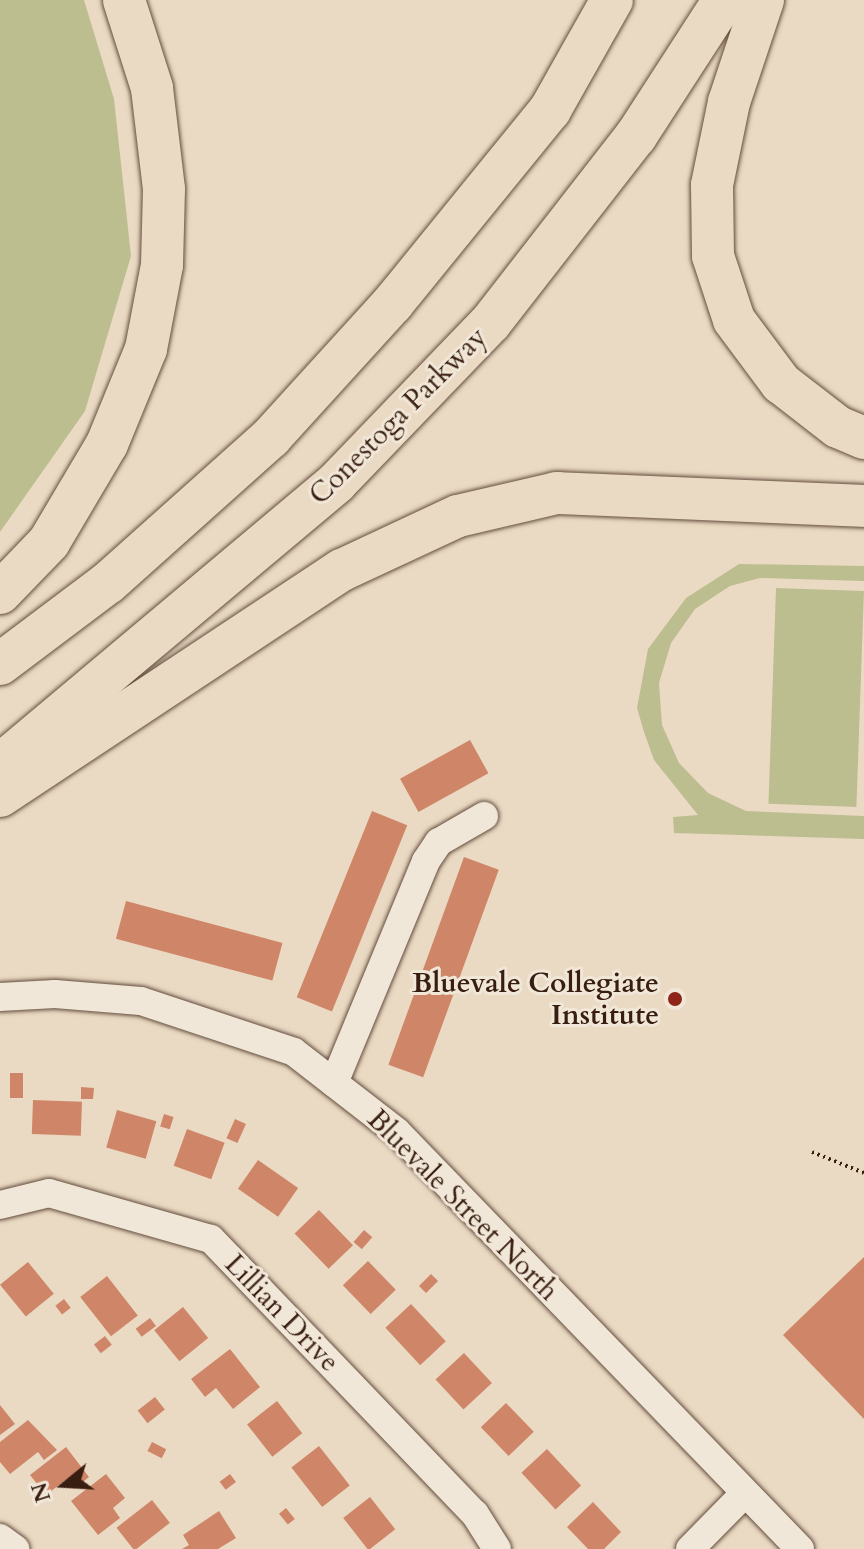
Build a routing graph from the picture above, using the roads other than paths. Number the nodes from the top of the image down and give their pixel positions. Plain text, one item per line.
1 (124, 0) edge
2 (612, 0) edge
3 (724, 0) edge
4 (763, 0) edge
5 (864, 438) edge
6 (864, 506) edge
7 (0, 593) edge
8 (0, 664) edge
9 (0, 765) edge
10 (0, 796) edge
11 (484, 816) dead end
12 (0, 997) edge
13 (334, 1083) junction
14 (0, 1205) edge
15 (745, 1493) junction
16 (0, 1538) edge
17 (15, 1549) edge
18 (497, 1549) edge
19 (690, 1549) edge
20 (800, 1549) edge

1 - 7 highway
2 - 8 highway
3 - 9 highway, Conestoga Parkway
4 - 5 highway
6 - 10 highway
11 - 13 street
12 - 13 street, Bluevale Street North
13 - 15 street, Bluevale Street North
14 - 18 street, Lillian Drive
15 - 19 street
15 - 20 street, Bluevale Street North
16 - 17 street

